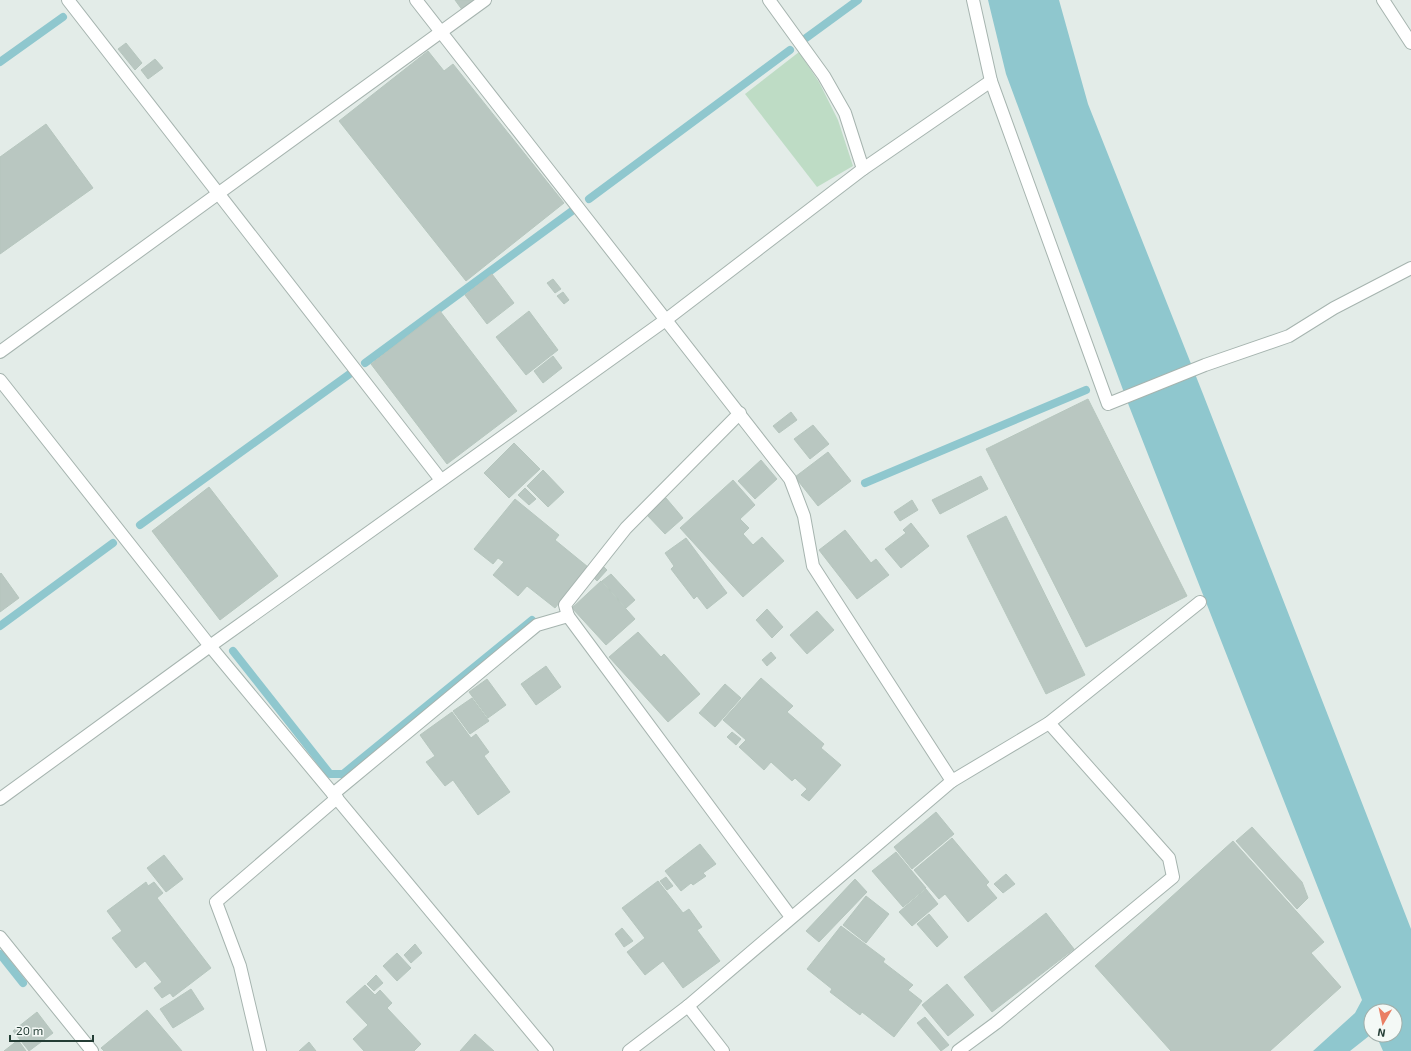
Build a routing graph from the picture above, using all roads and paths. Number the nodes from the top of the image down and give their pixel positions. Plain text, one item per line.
1 (68, 0) edge
2 (416, 0) edge
3 (485, 0) edge
4 (769, 0) edge
5 (973, 0) edge
6 (1382, 0) edge
7 (442, 32) junction
8 (1410, 41) edge
9 (991, 81) junction
10 (863, 169) junction
11 (218, 194) junction
12 (1411, 268) edge
13 (666, 319) junction
14 (0, 352) edge
15 (0, 380) edge
16 (740, 413) junction
17 (441, 480) junction
18 (1200, 602) dead end
19 (568, 616) junction
20 (210, 646) junction
21 (1049, 723) junction
22 (952, 781) junction
23 (335, 796) junction
24 (0, 799) edge
25 (790, 917) junction
26 (0, 937) edge
27 (688, 1006) junction
28 (92, 1051) edge
29 (260, 1051) edge
30 (547, 1051) edge
31 (629, 1051) edge
32 (723, 1051) edge
33 (958, 1051) edge

1 - 11 street
2 - 7 street
3 - 7 street
4 - 10 street
5 - 9 street
6 - 8 street
7 - 11 street
7 - 13 street
9 - 10 street
9 - 12 street
10 - 13 street
11 - 14 street
11 - 17 street
13 - 16 street
13 - 17 street
15 - 20 street
16 - 19 street
16 - 22 street
17 - 20 street
18 - 21 street
19 - 23 street
19 - 25 street
20 - 23 street
20 - 24 street
21 - 22 street
21 - 33 street
22 - 25 street
23 - 29 street
23 - 30 street
25 - 27 street
26 - 28 street
27 - 31 street
27 - 32 street

